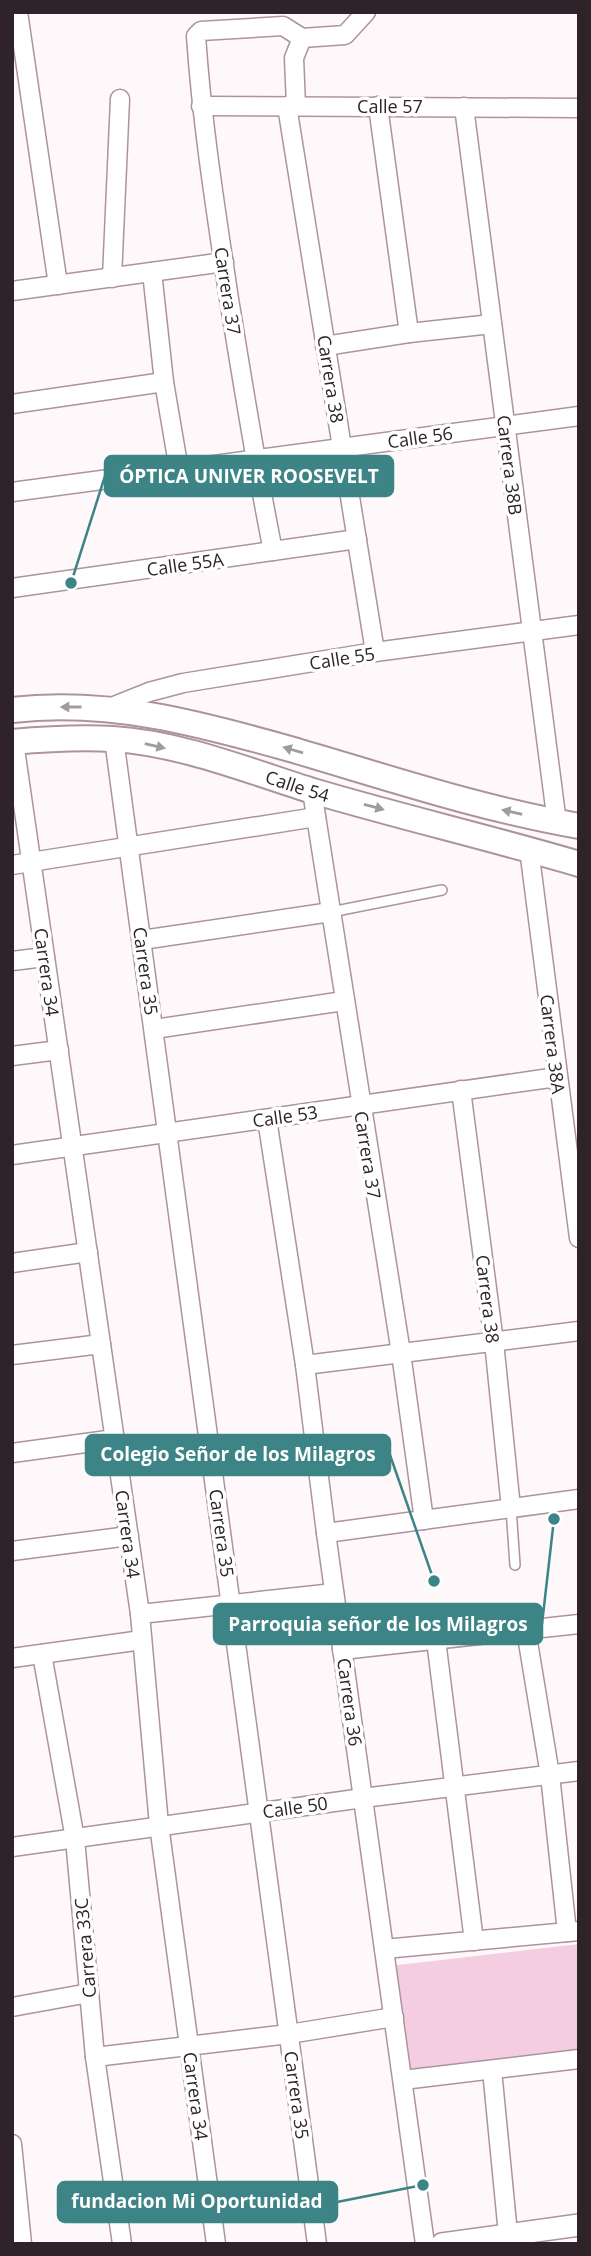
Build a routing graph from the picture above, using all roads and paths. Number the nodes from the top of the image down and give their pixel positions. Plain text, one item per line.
1 (18, 12) edge
2 (366, 12) edge
3 (302, 38) junction
4 (120, 99) dead end
5 (201, 106) junction
6 (291, 106) junction
7 (378, 106) junction
8 (464, 107) junction
9 (579, 108) edge
10 (223, 262) junction
11 (152, 272) junction
12 (112, 278) junction
13 (58, 285) junction
14 (12, 291) edge
15 (492, 324) junction
16 (409, 333) junction
17 (325, 346) junction
18 (164, 382) junction
19 (12, 404) edge
20 (579, 416) edge
21 (505, 426) junction
22 (342, 448) junction
23 (255, 460) junction
24 (179, 470) junction
25 (12, 492) edge
26 (357, 539) junction
27 (273, 551) junction
28 (12, 588) edge
29 (579, 625) edge
30 (532, 631) junction
31 (375, 653) junction
32 (110, 708) junction
33 (12, 710) edge
34 (114, 739) junction
35 (13, 742) edge
36 (312, 791) junction
37 (316, 817) junction
38 (568, 825) edge
39 (129, 848) junction
40 (529, 849) junction
41 (32, 863) junction
42 (579, 864) edge
43 (12, 865) edge
44 (442, 890) dead end
45 (331, 912) junction
46 (142, 940) junction
47 (45, 957) junction
48 (12, 961) edge
49 (344, 1001) junction
50 (154, 1030) junction
51 (59, 1050) junction
52 (12, 1056) edge
53 (557, 1077) junction
54 (461, 1090) junction
55 (360, 1105) junction
56 (268, 1119) junction
57 (571, 1121) edge
58 (167, 1133) junction
59 (72, 1147) junction
60 (12, 1156) edge
61 (579, 1238) edge
62 (88, 1252) junction
63 (12, 1263) edge
64 (579, 1331) edge
65 (494, 1342) junction
66 (101, 1343) junction
67 (401, 1353) junction
68 (12, 1355) edge
69 (305, 1365) junction
70 (115, 1439) junction
71 (12, 1453) edge
72 (579, 1499) edge
73 (511, 1508) junction
74 (424, 1520) junction
75 (326, 1533) junction
76 (129, 1536) junction
77 (12, 1551) edge
78 (515, 1565) dead end
79 (334, 1593) junction
80 (231, 1603) junction
81 (140, 1614) junction
82 (579, 1624) edge
83 (526, 1630) junction
84 (142, 1640) junction
85 (436, 1640) junction
86 (342, 1650) junction
87 (41, 1654) junction
88 (12, 1658) edge
89 (579, 1771) edge
90 (550, 1775) junction
91 (454, 1787) junction
92 (363, 1798) junction
93 (259, 1812) junction
94 (159, 1825) junction
95 (75, 1839) junction
96 (12, 1847) edge
97 (573, 1931) edge
98 (474, 1941) junction
99 (384, 1949) junction
100 (89, 1993) junction
101 (12, 2007) edge
102 (394, 2017) junction
103 (289, 2034) junction
104 (189, 2046) junction
105 (94, 2057) junction
106 (579, 2059) edge
107 (492, 2070) junction
108 (403, 2080) junction
109 (12, 2144) edge
110 (579, 2225) edge
111 (508, 2234) junction
112 (22, 2244) edge
113 (121, 2244) edge
114 (216, 2244) edge
115 (317, 2244) edge
116 (425, 2244) edge
117 (442, 2244) edge

1 - 13 street
2 - 3 street
3 - 5 street, Carrera 37
3 - 6 street, Carrera 38
4 - 12 street
5 - 6 street, Calle 57
5 - 10 street, Carrera 37
6 - 7 street, Calle 57
6 - 17 street, Carrera 38
7 - 8 street, Calle 57
7 - 16 street
8 - 9 street, Calle 57
8 - 15 street, Carrera 38B
10 - 11 street
10 - 23 street, Carrera 37
11 - 12 street
11 - 18 street
12 - 13 street
13 - 14 street
15 - 16 street
15 - 21 street, Carrera 38B
16 - 17 street
17 - 22 street, Carrera 38
18 - 19 street
18 - 24 street
20 - 21 street, Calle 56
21 - 22 street, Calle 56
21 - 30 street, Carrera 38B
22 - 23 street, Calle 56
22 - 26 street, Carrera 38
23 - 24 street, Calle 56
23 - 27 street, Carrera 37
24 - 25 street, Calle 56
26 - 27 street, Calle 55A
26 - 31 street, Carrera 38
27 - 28 street, Calle 55A
29 - 30 street, Calle 55
30 - 31 street, Calle 55
30 - 38 street, Carrera 38B
31 - 32 street, Calle 55
32 -> 33 main road, Calle 54
38 -> 32 main road, Calle 54
34 - 35 main road, Calle 54
34 -> 36 main road, Calle 54
34 - 39 street, Carrera 35
35 - 41 street, Carrera 34
36 - 37 street, Carrera 37
36 -> 40 main road, Calle 54
37 - 39 street
37 - 45 street, Carrera 37
39 - 41 street
39 - 46 street, Carrera 35
40 - 42 main road, Calle 54
40 - 53 street, Carrera 38A
41 - 43 street
41 - 47 street, Carrera 34
44 - 45 lane
45 - 46 street
45 - 49 street, Carrera 37
46 - 50 street, Carrera 35
47 - 48 street
47 - 51 street, Carrera 34
49 - 50 street
49 - 55 street, Carrera 37
50 - 58 street, Carrera 35
51 - 52 street
51 - 59 street, Carrera 34
53 - 54 street, Calle 53
53 - 57 street, Carrera 38A
54 - 55 street, Calle 53
54 - 65 street, Carrera 38
55 - 56 street, Calle 53
55 - 67 street, Carrera 37
56 - 58 street, Calle 53
56 - 69 street, Carrera 36
57 - 61 street, Carrera 38A
58 - 59 street, Calle 53
58 - 80 street, Carrera 35
59 - 60 street, Calle 53
59 - 62 street, Carrera 34
62 - 63 street
62 - 66 street, Carrera 34
64 - 65 street
65 - 67 street
65 - 73 street, Carrera 38
66 - 68 street
66 - 70 street, Carrera 34
67 - 69 street
67 - 74 street, Carrera 37
69 - 75 street, Carrera 36
70 - 71 street
70 - 76 street, Carrera 34
72 - 73 street
73 - 74 street
73 - 78 lane
74 - 75 street
75 - 79 street, Carrera 36
76 - 77 street
76 - 81 street, Carrera 34
79 - 80 street
79 - 86 street, Carrera 36
80 - 81 street
80 - 93 street, Carrera 35
81 - 84 street, Carrera 34
82 - 83 street
83 - 85 street
83 - 90 street
84 - 87 street
84 - 94 street, Carrera 34
85 - 86 street
85 - 91 street
86 - 92 street, Carrera 36
87 - 88 street
87 - 95 street, Carrera 33C
89 - 90 street, Calle 50
90 - 91 street, Calle 50
90 - 97 street
91 - 92 street, Calle 50
91 - 98 street
92 - 93 street, Calle 50
92 - 99 street, Carrera 36
93 - 94 street, Calle 50
93 - 103 street, Carrera 35
94 - 95 street, Calle 50
94 - 104 street, Carrera 34
95 - 96 street, Calle 50
95 - 100 street, Carrera 33C
97 - 98 street
98 - 99 street
99 - 102 street, Carrera 36
100 - 101 street
100 - 105 street, Carrera 33C
102 - 103 street
102 - 108 street, Carrera 36
103 - 104 street
103 - 115 street, Carrera 35
104 - 105 street
104 - 114 street, Carrera 34
105 - 113 street, Carrera 33C
106 - 107 street
107 - 108 street
107 - 111 street
108 - 116 street, Carrera 36
109 - 112 street
110 - 111 street
111 - 117 street

